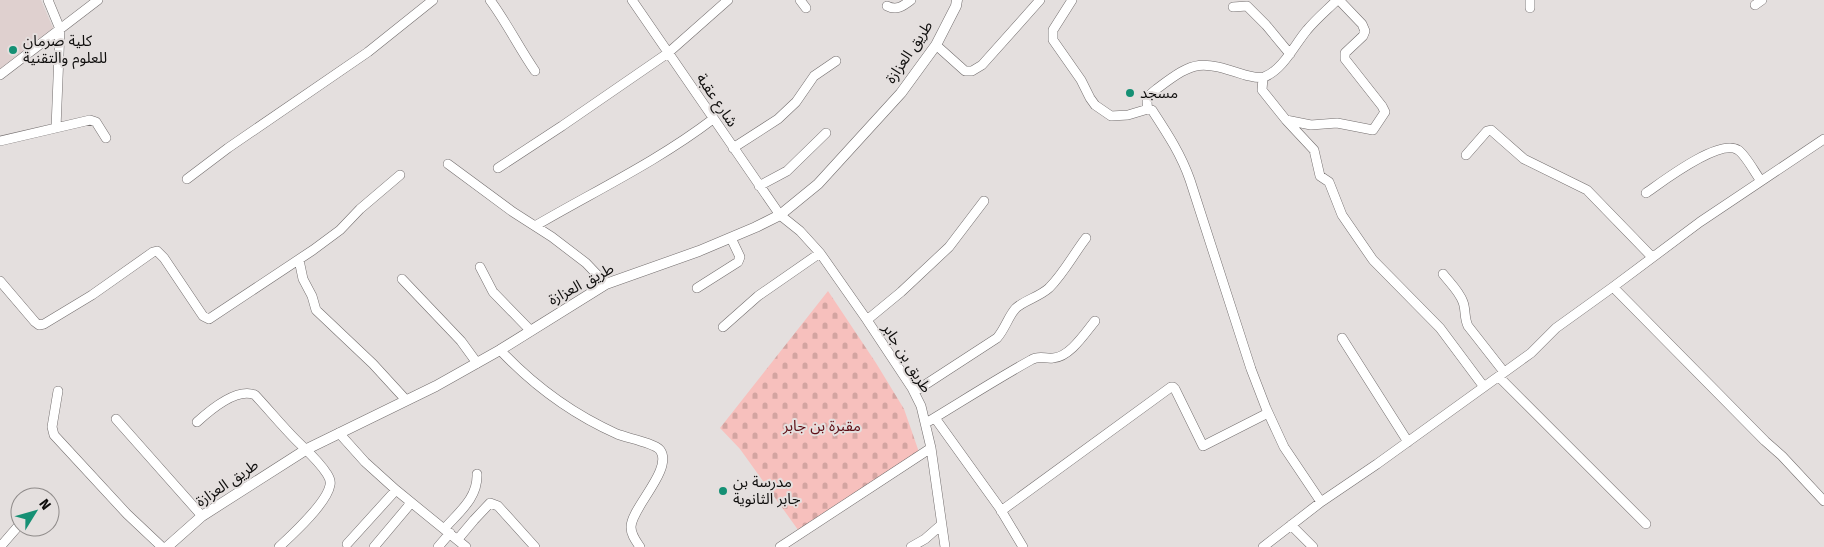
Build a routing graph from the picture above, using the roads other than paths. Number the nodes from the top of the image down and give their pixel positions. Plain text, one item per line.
1 (48, 0) edge
2 (98, 0) edge
3 (433, 0) edge
4 (490, 0) edge
5 (632, 0) edge
6 (728, 0) edge
7 (800, 0) edge
8 (911, 0) edge
9 (957, 0) edge
10 (1040, 0) edge
11 (1072, 0) edge
12 (1338, 0) edge
13 (887, 6) dead end
14 (1232, 7) dead end
15 (806, 8) dead end
16 (60, 29) junction
17 (936, 46) junction
18 (668, 53) junction
19 (1290, 54) junction
20 (836, 61) dead end
21 (535, 71) dead end
22 (0, 75) edge
23 (1264, 78) junction
24 (1148, 109) junction
25 (713, 119) junction
26 (1286, 120) junction
27 (56, 128) junction
28 (826, 133) dead end
29 (106, 138) dead end
30 (1824, 139) edge
31 (0, 141) edge
32 (733, 148) junction
33 (1466, 155) dead end
34 (448, 164) dead end
35 (498, 168) dead end
36 (400, 175) dead end
37 (187, 179) dead end
38 (1761, 181) junction
39 (760, 186) junction
40 (1646, 193) dead end
41 (984, 200) dead end
42 (780, 215) junction
43 (535, 226) junction
44 (731, 238) junction
45 (1086, 238) dead end
46 (820, 254) junction
47 (1652, 257) junction
48 (299, 260) junction
49 (480, 267) dead end
50 (1443, 274) dead end
51 (402, 279) dead end
52 (0, 281) edge
53 (606, 284) junction
54 (1613, 287) junction
55 (697, 288) dead end
56 (867, 320) junction
57 (1096, 321) dead end
58 (723, 327) dead end
59 (530, 330) junction
60 (1342, 338) dead end
61 (500, 350) junction
62 (477, 363) junction
63 (1501, 374) junction
64 (1484, 387) junction
65 (58, 391) dead end
66 (914, 392) junction
67 (406, 400) junction
68 (1268, 413) junction
69 (935, 418) junction
70 (116, 419) dead end
71 (197, 422) dead end
72 (926, 424) junction
73 (339, 433) junction
74 (1408, 442) junction
75 (931, 448) junction
76 (307, 449) junction
77 (477, 474) dead end
78 (396, 490) junction
79 (1824, 501) edge
80 (1320, 502) junction
81 (411, 503) junction
82 (1001, 511) junction
83 (202, 516) junction
84 (1646, 524) dead end
85 (942, 525) junction
86 (1291, 525) junction
87 (447, 531) junction
88 (10, 536) edge
89 (458, 539) junction
90 (347, 544) dead end
91 (0, 547) edge
92 (162, 547) edge
93 (167, 547) edge
94 (279, 547) edge
95 (374, 547) edge
96 (438, 547) edge
97 (466, 547) edge
98 (535, 547) edge
99 (640, 547) edge
100 (780, 547) edge
101 (911, 547) edge
102 (945, 547) edge
103 (1023, 547) edge
104 (1263, 547) edge
105 (1313, 547) edge

1 - 16 street
2 - 16 street
3 - 37 street
4 - 21 street
5 - 18 street, شارع عقبة
6 - 18 street
7 - 15 street
8 - 13 street
9 - 17 street, طريق العزازة
10 - 17 street
11 - 24 street
12 - 19 street
12 - 26 street
14 - 19 street
16 - 22 street
16 - 27 street
17 - 42 street, طريق العزازة
18 - 25 street, شارع عقبة
18 - 35 street
19 - 23 street
20 - 32 street
23 - 24 street
23 - 26 street
24 - 68 street
25 - 32 street, شارع عقبة
25 - 43 street
26 - 64 street
27 - 29 street
27 - 31 street
28 - 39 street
30 - 38 street
32 - 39 street, شارع عقبة
33 - 47 street
34 - 43 street
36 - 48 street
38 - 40 street
38 - 47 street
39 - 42 street, شارع عقبة
41 - 56 street
42 - 44 street, طريق العزازة
42 - 46 street, طريق بن جابر
43 - 53 street
44 - 53 street, طريق العزازة
44 - 55 street
45 - 66 street
46 - 56 street, طريق بن جابر
46 - 58 street
47 - 54 street
48 - 52 street
48 - 67 street
49 - 59 street
50 - 63 street
51 - 62 street
53 - 59 street, طريق العزازة
54 - 63 street
54 - 79 street
56 - 66 street, طريق بن جابر
57 - 69 street
59 - 61 street, طريق العزازة
60 - 74 street
61 - 62 street, طريق العزازة
61 - 99 street
62 - 67 street, طريق العزازة
63 - 64 street
63 - 84 street
64 - 74 street
65 - 92 street
66 - 72 street, طريق بن جابر
67 - 73 street, طريق العزازة
68 - 80 street
68 - 82 street
69 - 72 street
69 - 82 street
70 - 83 street
71 - 76 street
72 - 75 street, طريق بن جابر
73 - 76 street, طريق العزازة
73 - 78 street
74 - 80 street
75 - 85 street, طريق بن جابر
75 - 100 street
76 - 83 street, طريق العزازة
76 - 94 street
77 - 87 street
78 - 81 street
78 - 90 street
80 - 86 street
81 - 87 street
81 - 95 street
82 - 103 street
83 - 93 street, طريق العزازة
85 - 101 street
85 - 102 street, طريق بن جابر
86 - 104 street
86 - 105 street
87 - 89 street
87 - 96 street
88 - 91 street
89 - 97 street
89 - 98 street

